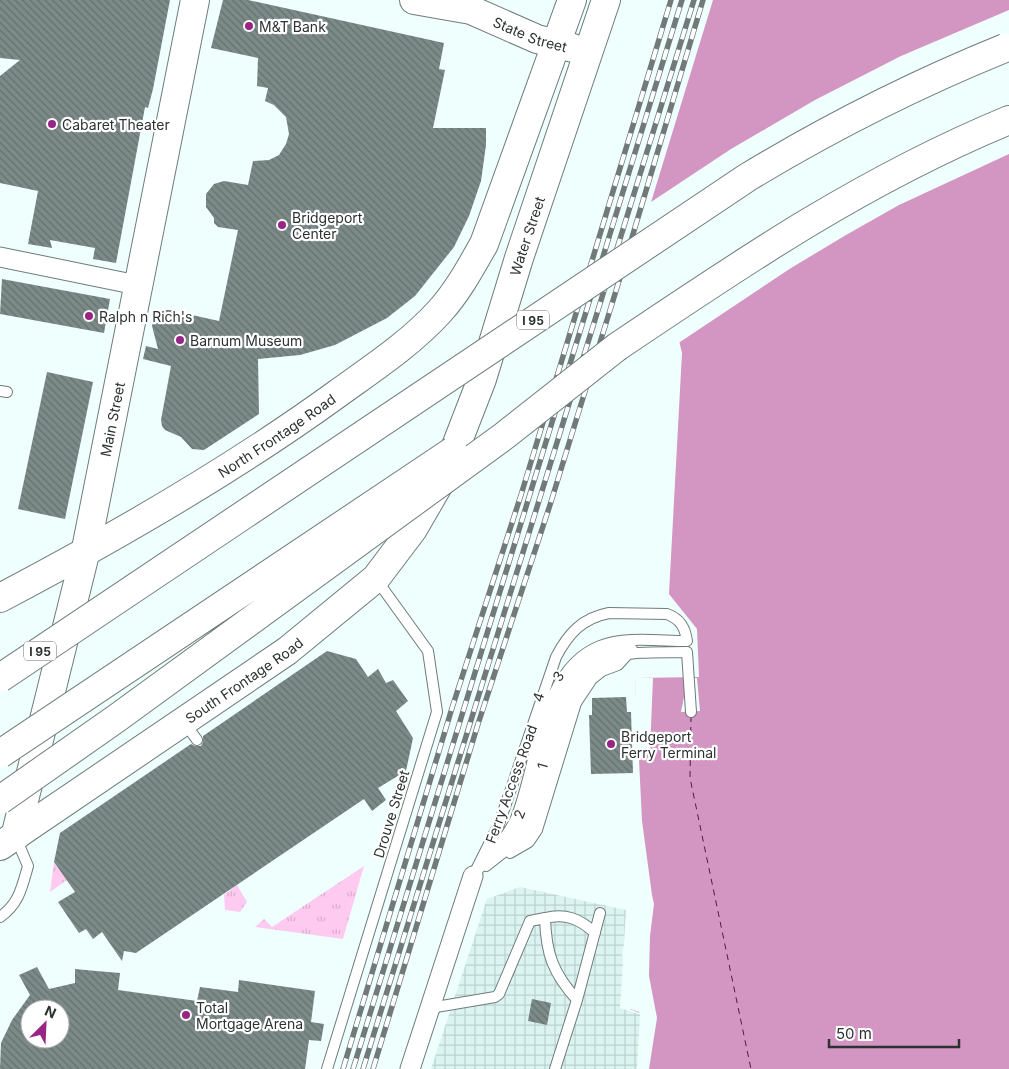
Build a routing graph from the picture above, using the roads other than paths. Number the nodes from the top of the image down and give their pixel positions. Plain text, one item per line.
1 (195, 0) edge
2 (414, 0) edge
3 (572, 0) edge
4 (606, 0) edge
5 (555, 44) junction
6 (1008, 47) edge
7 (590, 51) junction
8 (1009, 120) edge
9 (0, 257) edge
10 (136, 285) junction
11 (617, 346) junction
12 (446, 472) joint
13 (85, 554) junction
14 (376, 578) junction
15 (0, 598) edge
16 (80, 625) junction
17 (687, 647) junction
18 (0, 663) edge
19 (0, 678) edge
20 (691, 712) dead end
21 (0, 754) edge
22 (0, 800) edge
23 (8, 841) edge
24 (473, 876) junction
25 (600, 913) dead end
26 (0, 917) edge
27 (545, 918) junction
28 (595, 933) junction
29 (577, 1000) junction
30 (430, 1008) junction
31 (327, 1069) edge
32 (410, 1069) edge
33 (555, 1069) edge

1 - 10 main road, Main Street
2 - 5 main road, State Street
3 - 5 main road
4 - 7 main road, Water Street
5 - 7 main road, State Street
5 - 13 main road, North Frontage Road
6 - 16 main road, I 95, bridge
7 - 12 main road, Water Street
8 - 11 main road
9 - 10 street
10 - 13 main road, Main Street
11 - 21 main road, bridge
11 - 22 main road, bridge
12 - 14 main road, South Frontage Road
13 - 15 main road, North Frontage Road
13 - 23 main road, Main Street
14 - 23 main road, South Frontage Road
14 - 31 lane, Drouve Street
16 - 18 main road, bridge
16 - 19 main road, I 95, bridge
17 - 20 lane, Ferry Access Road
17 - 24 lane, 2
17 - 24 lane, 4
17 - 24 lane, Ferry Access Road
23 - 26 lane
24 - 30 street, Ferry Access Road
25 - 28 lane
27 - 28 lane
27 - 29 lane
27 - 30 lane
28 - 29 lane
29 - 33 lane
30 - 32 street, Ferry Access Road

